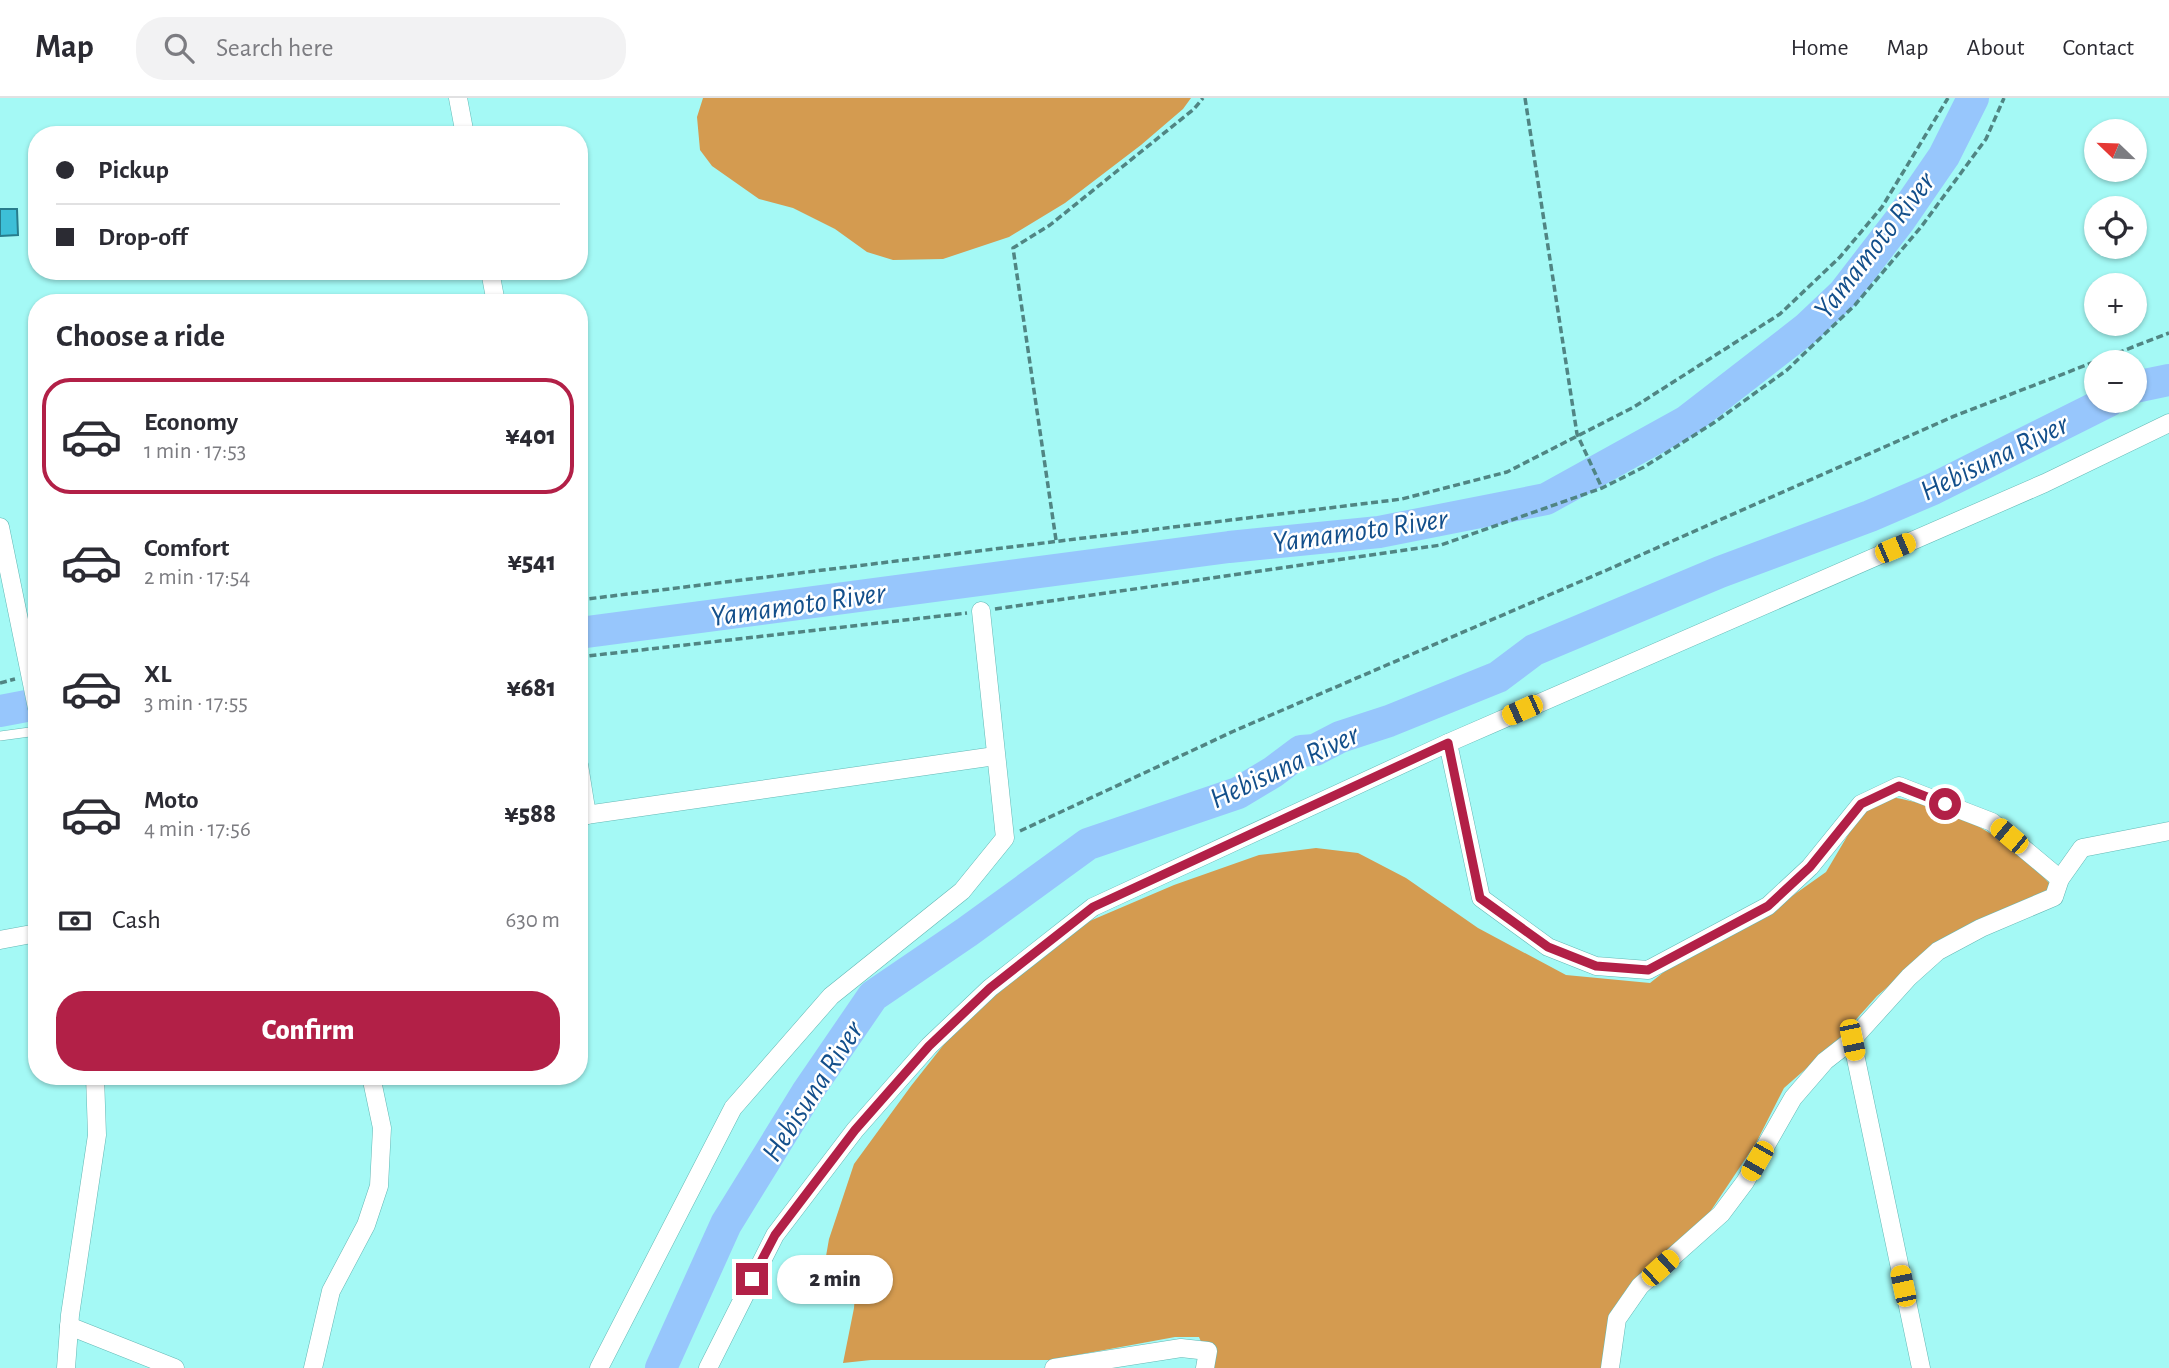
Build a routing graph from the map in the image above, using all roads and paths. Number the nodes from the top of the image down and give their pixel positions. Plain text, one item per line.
1 (458, 98) edge
2 (1203, 98) edge
3 (1525, 98) edge
4 (1948, 98) edge
5 (2004, 98) edge
6 (463, 126) edge
7 (2169, 334) edge
8 (2169, 423) edge
9 (1577, 434) junction
10 (1602, 488) junction
11 (0, 527) edge
12 (1056, 540) junction
13 (588, 599) edge
14 (981, 611) junction
15 (588, 656) edge
16 (28, 672) edge
17 (28, 732) edge
18 (0, 736) edge
19 (1448, 743) junction
20 (995, 756) junction
21 (588, 814) edge
22 (2169, 831) edge
23 (1005, 838) junction
24 (2060, 879) junction
25 (28, 935) edge
26 (0, 940) edge
27 (1852, 1040) junction
28 (95, 1085) edge
29 (372, 1085) edge
30 (69, 1325) junction
31 (66, 1368) edge
32 (175, 1368) edge
33 (313, 1368) edge
34 (599, 1368) edge
35 (708, 1368) edge
36 (1054, 1368) edge
37 (1205, 1368) edge
38 (1610, 1368) edge
39 (1921, 1368) edge

1 - 6 street
2 - 12 path
3 - 9 path
4 - 9 path
5 - 10 path
7 - 23 path
8 - 19 street
9 - 10 path
9 - 12 path
10 - 14 path
11 - 16 street
12 - 13 path
14 - 15 path
14 - 20 street
17 - 18 lane
19 - 24 street
19 - 35 street
20 - 21 street
20 - 23 street
22 - 24 street
23 - 34 street
24 - 27 street
25 - 26 street
27 - 38 street
27 - 39 street
28 - 30 street
29 - 33 street
30 - 31 street
30 - 32 street
36 - 37 street

